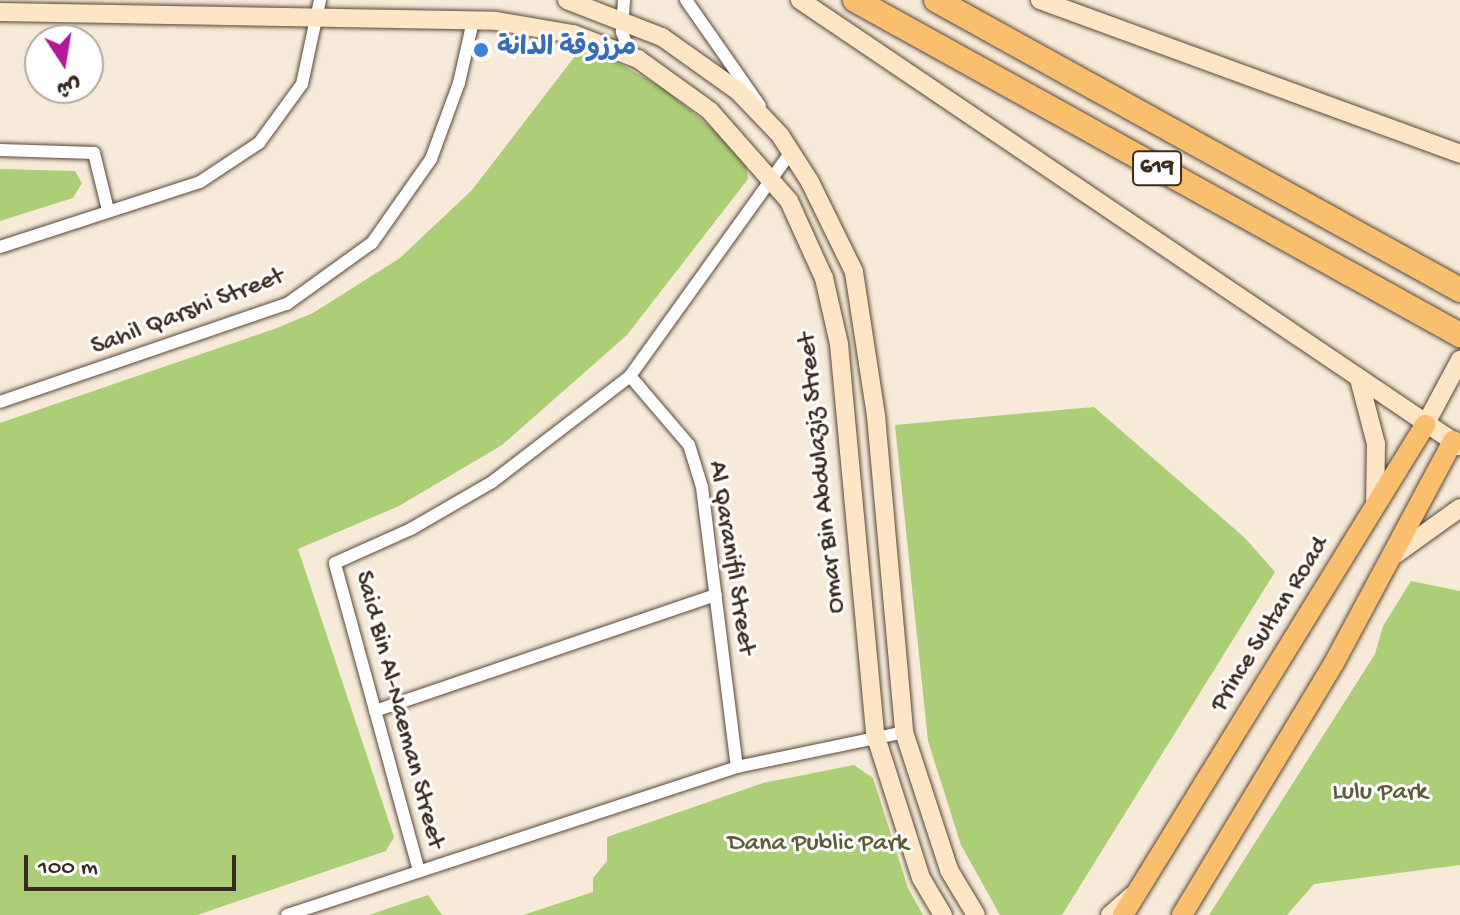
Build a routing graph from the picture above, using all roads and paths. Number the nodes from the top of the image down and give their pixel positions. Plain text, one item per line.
1 (567, 0) edge
2 (686, 0) edge
3 (800, 0) edge
4 (855, 0) edge
5 (936, 0) edge
6 (1040, 0) edge
7 (318, 8) edge
8 (622, 9) edge
9 (0, 12) edge
10 (473, 21) junction
11 (631, 57) junction
12 (780, 135) junction
13 (0, 150) edge
14 (791, 152) junction
15 (1460, 154) edge
16 (770, 177) junction
17 (108, 210) junction
18 (0, 247) edge
19 (1460, 290) edge
20 (1460, 335) edge
21 (1460, 360) edge
22 (630, 376) junction
23 (1359, 379) junction
24 (0, 402) edge
25 (1425, 425) junction
26 (1458, 438) edge
27 (1375, 506) junction
28 (1460, 508) edge
29 (1396, 554) junction
30 (716, 595) junction
31 (375, 711) junction
32 (904, 732) junction
33 (875, 734) junction
34 (737, 767) junction
35 (419, 871) junction
36 (962, 893) junction
37 (1135, 893) junction
38 (287, 915) edge
39 (943, 915) edge
40 (976, 915) edge
41 (983, 915) edge
42 (1110, 915) edge
43 (1123, 915) edge
44 (1182, 915) edge

1 - 8 street
2 - 12 street
3 - 23 street
4 - 20 highway, 619
5 - 19 highway, 619
6 - 15 street
7 - 9 street, Omar Bin Abdulaziz Street
7 - 10 street, Omar Bin Abdulaziz Street
7 - 17 street
8 - 11 street
8 - 12 street
10 - 11 street, Omar Bin Abdulaziz Street
10 - 24 street, Sahil Qarshi Street
11 - 16 street, Omar Bin Abdulaziz Street
12 - 14 street
13 - 17 street
14 - 16 street, Said Bin Al-Naeman Street
14 - 32 street
16 - 22 street, Said Bin Al-Naeman Street
16 - 33 street, Omar Bin Abdulaziz Street
17 - 18 street
21 - 25 street, Prince Sultan Road
22 - 30 street, Al Qaranifil Street
22 - 31 street, Said Bin Al-Naeman Street
23 - 25 street
23 - 27 street
25 - 26 street
25 - 27 main road, Prince Sultan Road
26 - 29 main road
27 - 37 main road, Prince Sultan Road
28 - 29 street
29 - 44 main road
30 - 31 street
30 - 34 street, Al Qaranifil Street
31 - 35 street, Said Bin Al-Naeman Street
32 - 33 street
32 - 36 street
33 - 34 street
33 - 39 street, Omar Bin Abdulaziz Street
34 - 35 street
35 - 38 street
36 - 40 street
36 - 41 street
37 - 42 street
37 - 43 main road, Prince Sultan Road

